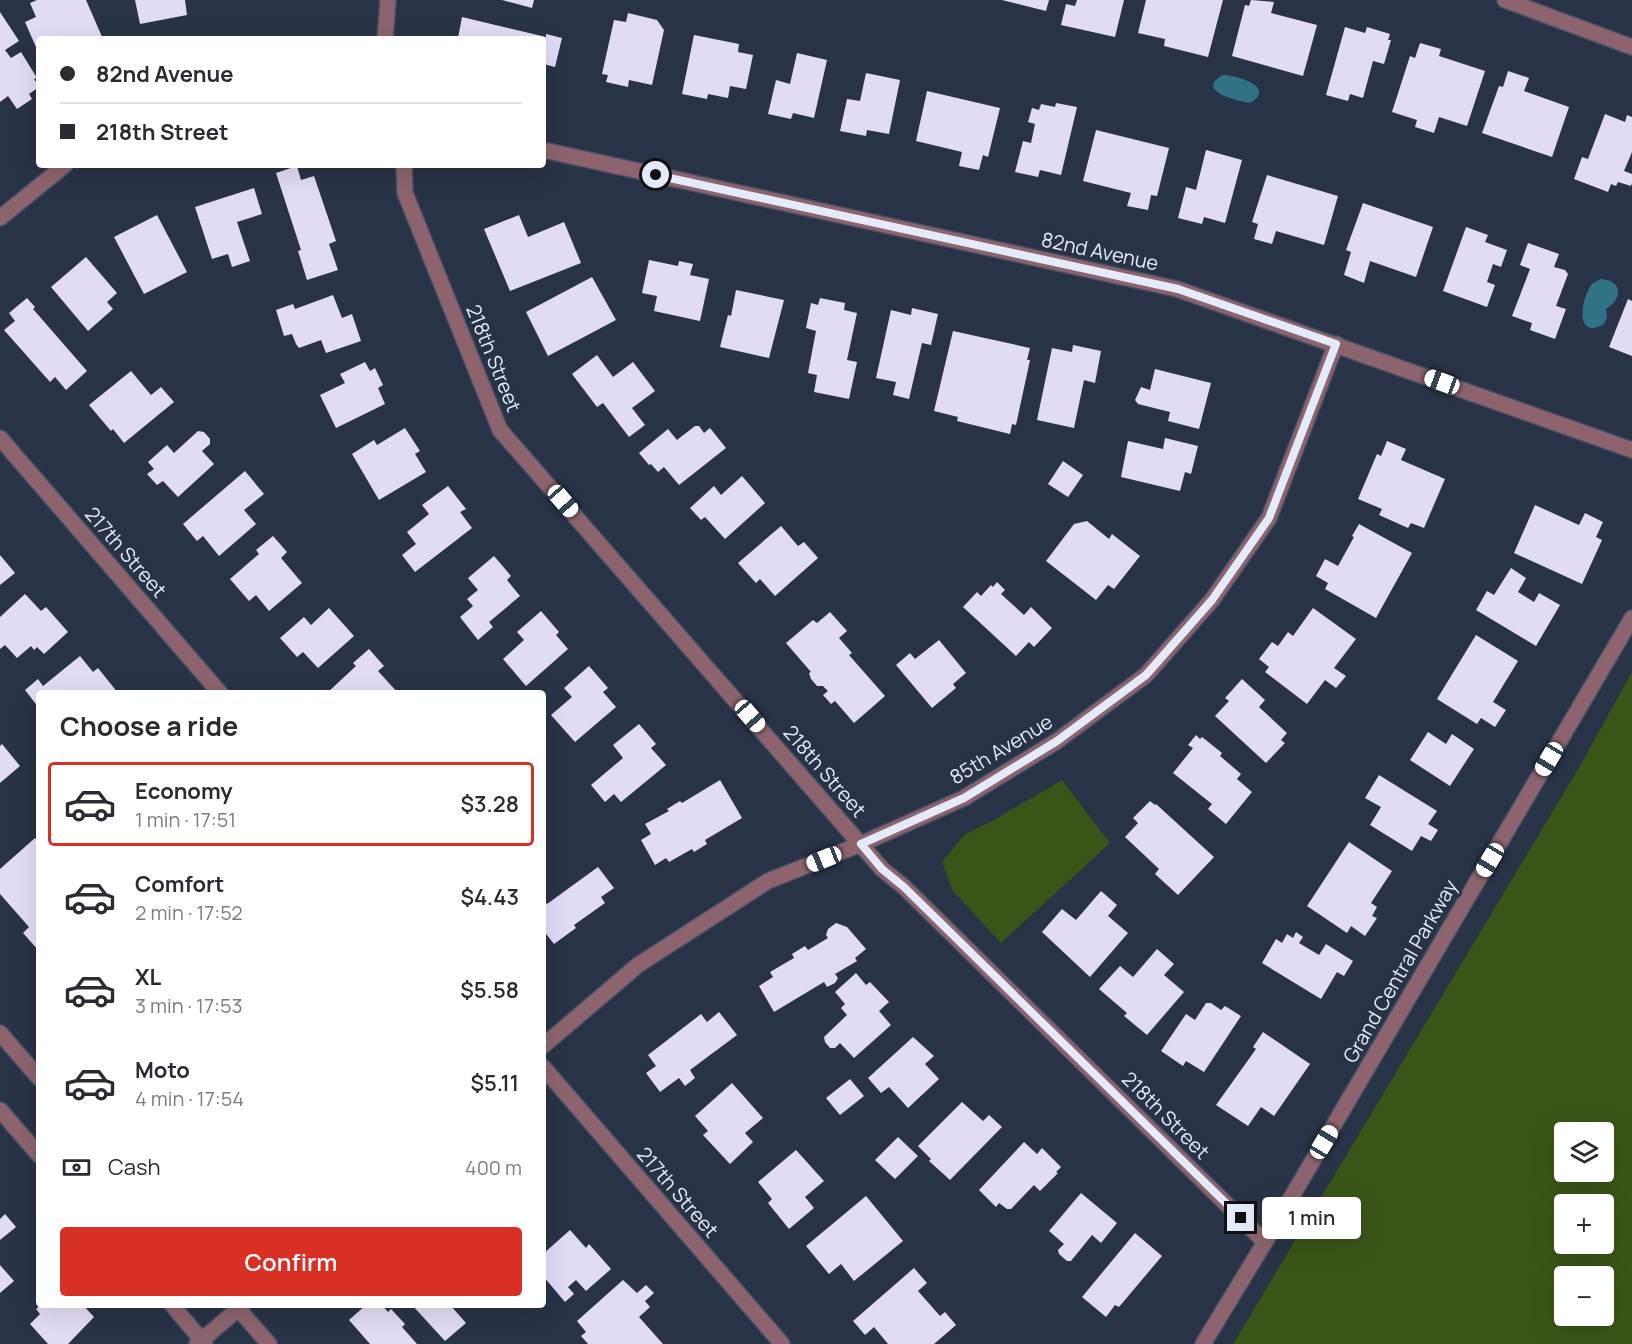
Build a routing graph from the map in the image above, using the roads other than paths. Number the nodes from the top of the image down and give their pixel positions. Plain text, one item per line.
1 (388, 0) edge
2 (1505, 0) edge
3 (385, 36) edge
4 (1632, 47) edge
5 (546, 151) edge
6 (61, 168) edge
7 (404, 168) edge
8 (0, 218) edge
9 (1336, 344) junction
10 (0, 438) edge
11 (1632, 450) edge
12 (1632, 618) edge
13 (217, 690) edge
14 (861, 844) junction
15 (0, 1033) edge
16 (546, 1043) edge
17 (546, 1070) edge
18 (36, 1075) edge
19 (0, 1110) edge
20 (36, 1152) edge
21 (1265, 1242) junction
22 (174, 1308) edge
23 (237, 1308) edge
24 (241, 1308) edge
25 (201, 1343) edge
26 (269, 1344) edge
27 (782, 1344) edge
28 (1203, 1344) edge

1 - 3 street
2 - 4 street
5 - 9 street, 82nd Avenue
6 - 8 street
7 - 14 street, 218th Street
9 - 11 street, 82nd Avenue
9 - 14 street, 85th Avenue
10 - 13 street, 217th Street
12 - 21 street, Grand Central Parkway
14 - 16 street, 85th Avenue
14 - 21 street, 218th Street
15 - 18 street
17 - 27 street, 217th Street
19 - 20 street
21 - 28 street, Grand Central Parkway
22 - 25 street
23 - 25 street
24 - 26 street

